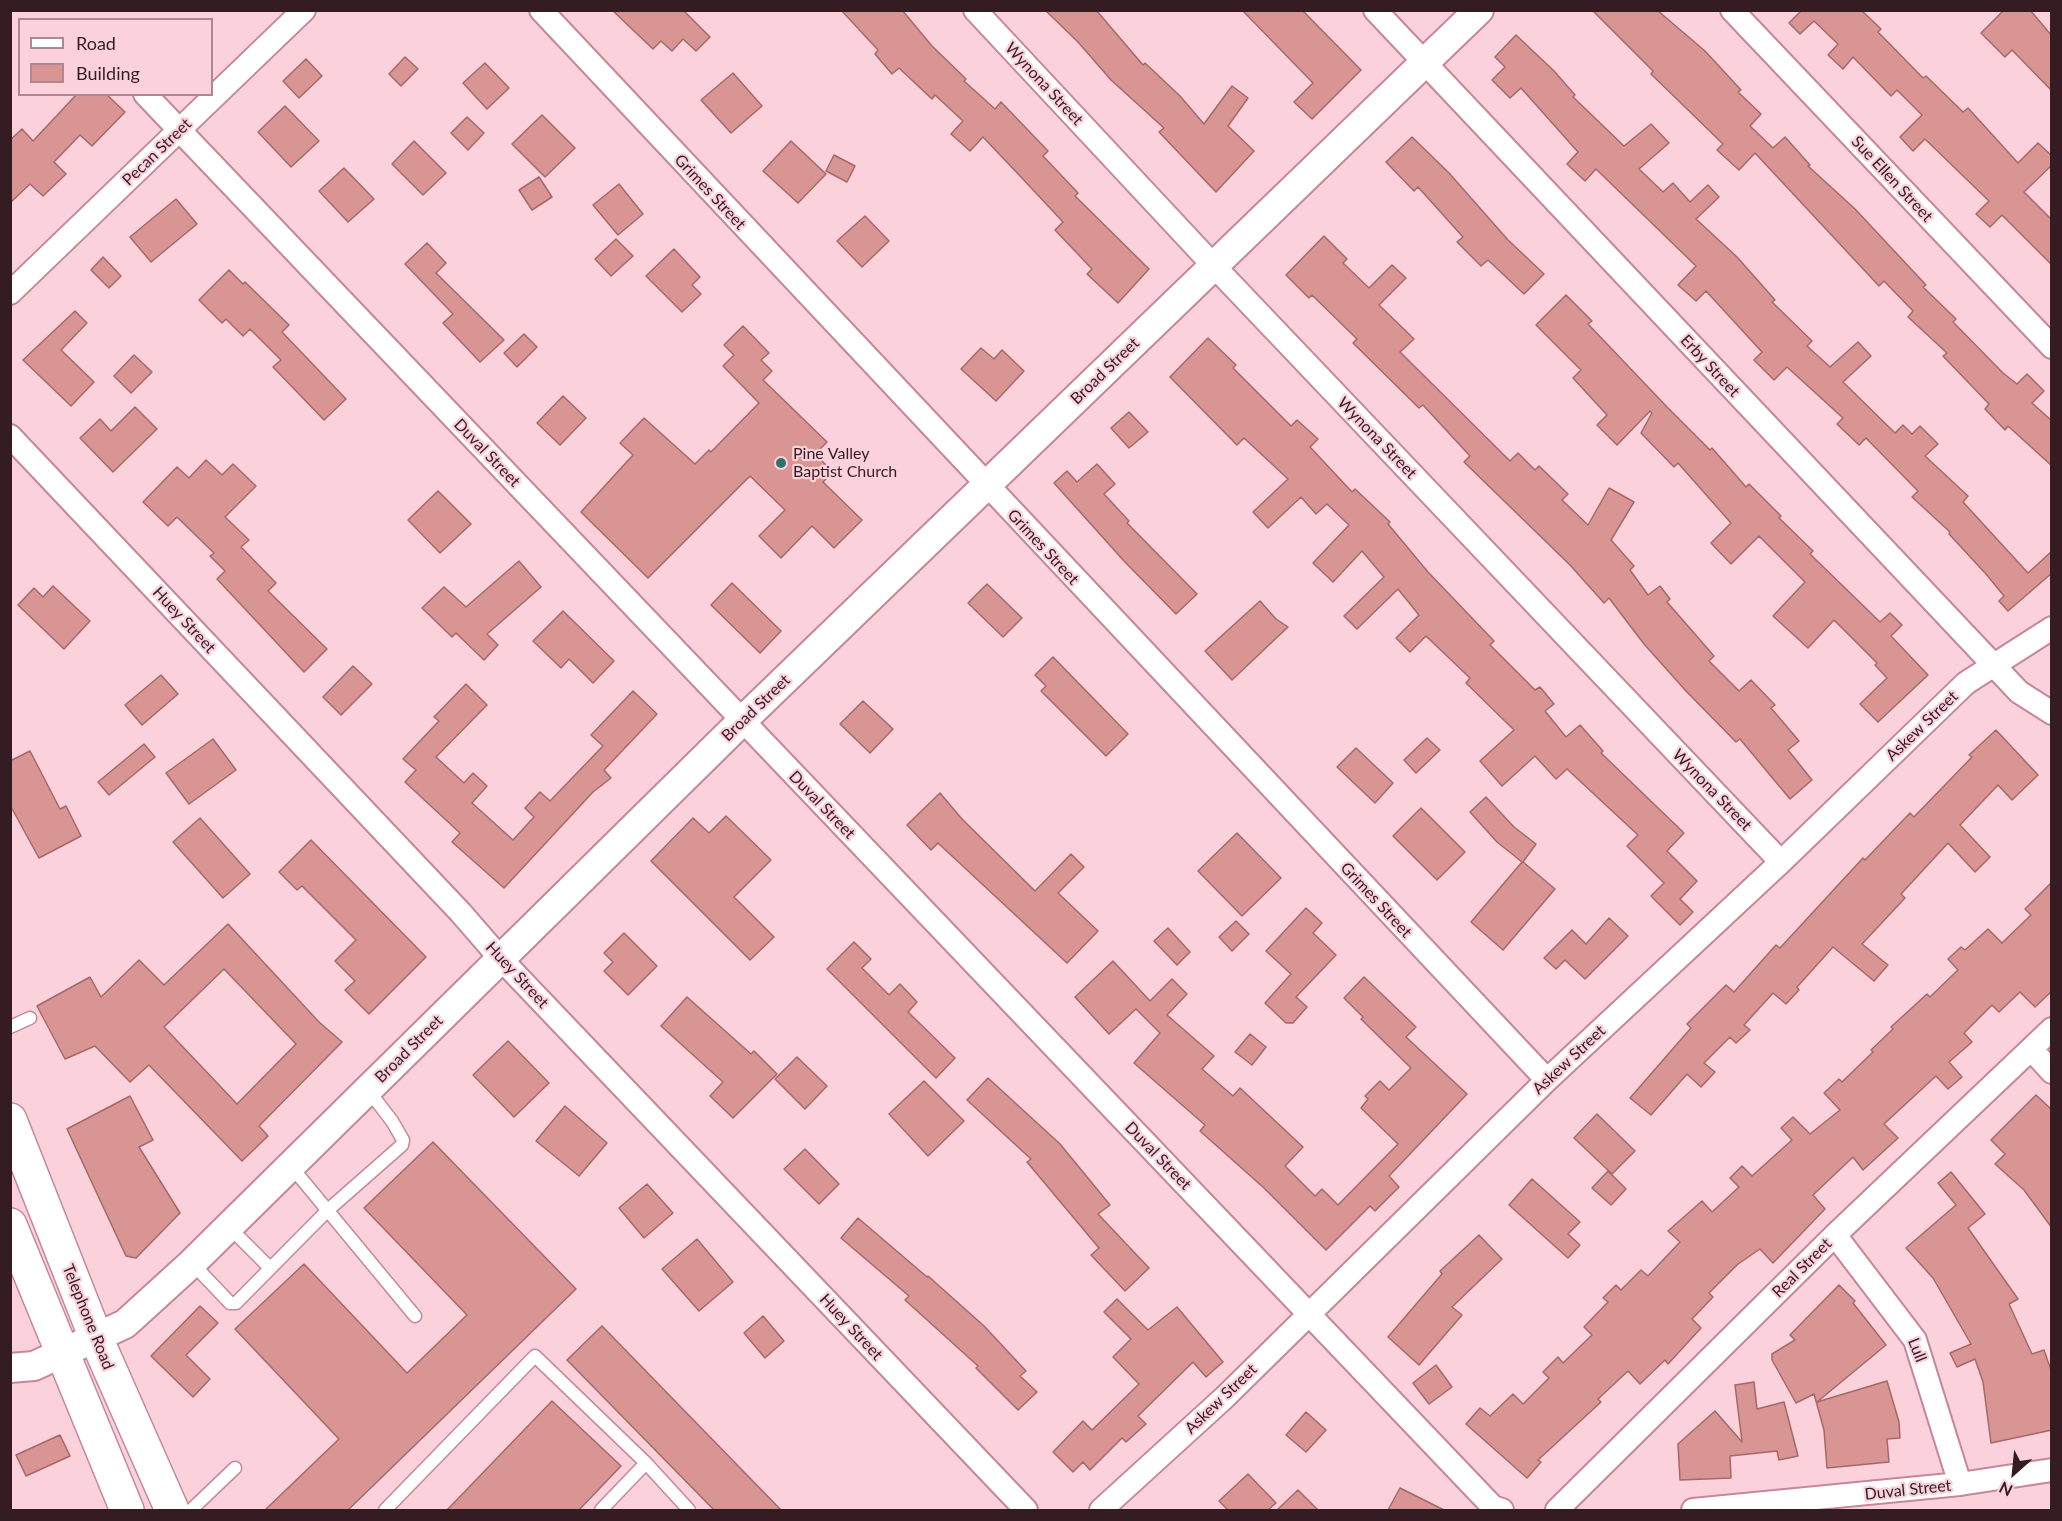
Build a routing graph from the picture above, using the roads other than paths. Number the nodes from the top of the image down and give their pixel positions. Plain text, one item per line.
1 (304, 10) edge
2 (541, 10) edge
3 (975, 10) edge
4 (1375, 10) edge
5 (1479, 10) edge
6 (1732, 10) edge
7 (1425, 64) junction
8 (147, 96) edge
9 (179, 130) junction
10 (1213, 265) junction
11 (10, 293) edge
12 (2052, 347) edge
13 (10, 436) edge
14 (987, 487) junction
15 (2052, 628) edge
16 (1994, 665) junction
17 (2052, 713) edge
18 (742, 721) junction
19 (1781, 862) junction
20 (500, 958) junction
21 (30, 1018) dead end
22 (10, 1028) edge
23 (2052, 1029) edge
24 (2031, 1049) junction
25 (2052, 1072) edge
26 (1547, 1080) junction
27 (368, 1090) junction
28 (10, 1120) edge
29 (290, 1164) junction
30 (328, 1210) junction
31 (10, 1225) edge
32 (229, 1227) junction
33 (1835, 1235) junction
34 (192, 1263) junction
35 (270, 1268) junction
36 (1309, 1314) junction
37 (415, 1316) dead end
38 (96, 1338) junction
39 (62, 1353) junction
40 (10, 1368) edge
41 (646, 1463) junction
42 (235, 1468) dead end
43 (2052, 1470) edge
44 (1960, 1484) junction
45 (127, 1510) edge
46 (172, 1510) edge
47 (191, 1510) edge
48 (385, 1510) edge
49 (601, 1510) edge
50 (689, 1510) edge
51 (1026, 1510) edge
52 (1101, 1510) edge
53 (1502, 1510) edge
54 (1557, 1510) edge
55 (1693, 1510) edge

1 - 9 street, Pecan Street
2 - 14 street, Grimes Street
3 - 10 street, Wynona Street
4 - 7 street, Erby Street
5 - 7 street, Broad Street
6 - 12 street, Sue Ellen Street
7 - 10 street, Broad Street
7 - 16 street, Erby Street
8 - 9 street, Duval Street
9 - 11 street, Pecan Street
9 - 18 street, Duval Street
10 - 14 street, Broad Street
10 - 19 street, Wynona Street
13 - 20 street, Huey Street
14 - 18 street, Broad Street
14 - 26 street, Grimes Street
15 - 16 street, Askew Street
16 - 17 street, Erby Street
16 - 19 street, Askew Street
18 - 20 street, Broad Street
18 - 36 street, Duval Street
19 - 26 street, Askew Street
20 - 27 street, Broad Street
20 - 51 street, Huey Street
21 - 22 lane
23 - 24 street, Real Street
24 - 25 street
24 - 33 street, Real Street
26 - 36 street, Askew Street
27 - 29 street, Broad Street
27 - 30 lane
28 - 38 main road, Telephone Road
29 - 30 lane
29 - 32 street, Broad Street
30 - 35 lane
30 - 37 lane
31 - 39 main road
32 - 34 street, Broad Street
32 - 35 lane
33 - 44 street, Lull
33 - 54 street, Real Street
34 - 35 lane
34 - 38 street, Broad Street
36 - 52 street, Askew Street
36 - 53 street, Duval Street
38 - 39 street, Broad Street
38 - 46 main road, Telephone Road
39 - 40 street, Broad Street
39 - 45 main road
41 - 48 lane
41 - 49 lane
41 - 50 lane
42 - 47 lane
43 - 44 street, Duval Street
44 - 55 street, Duval Street

